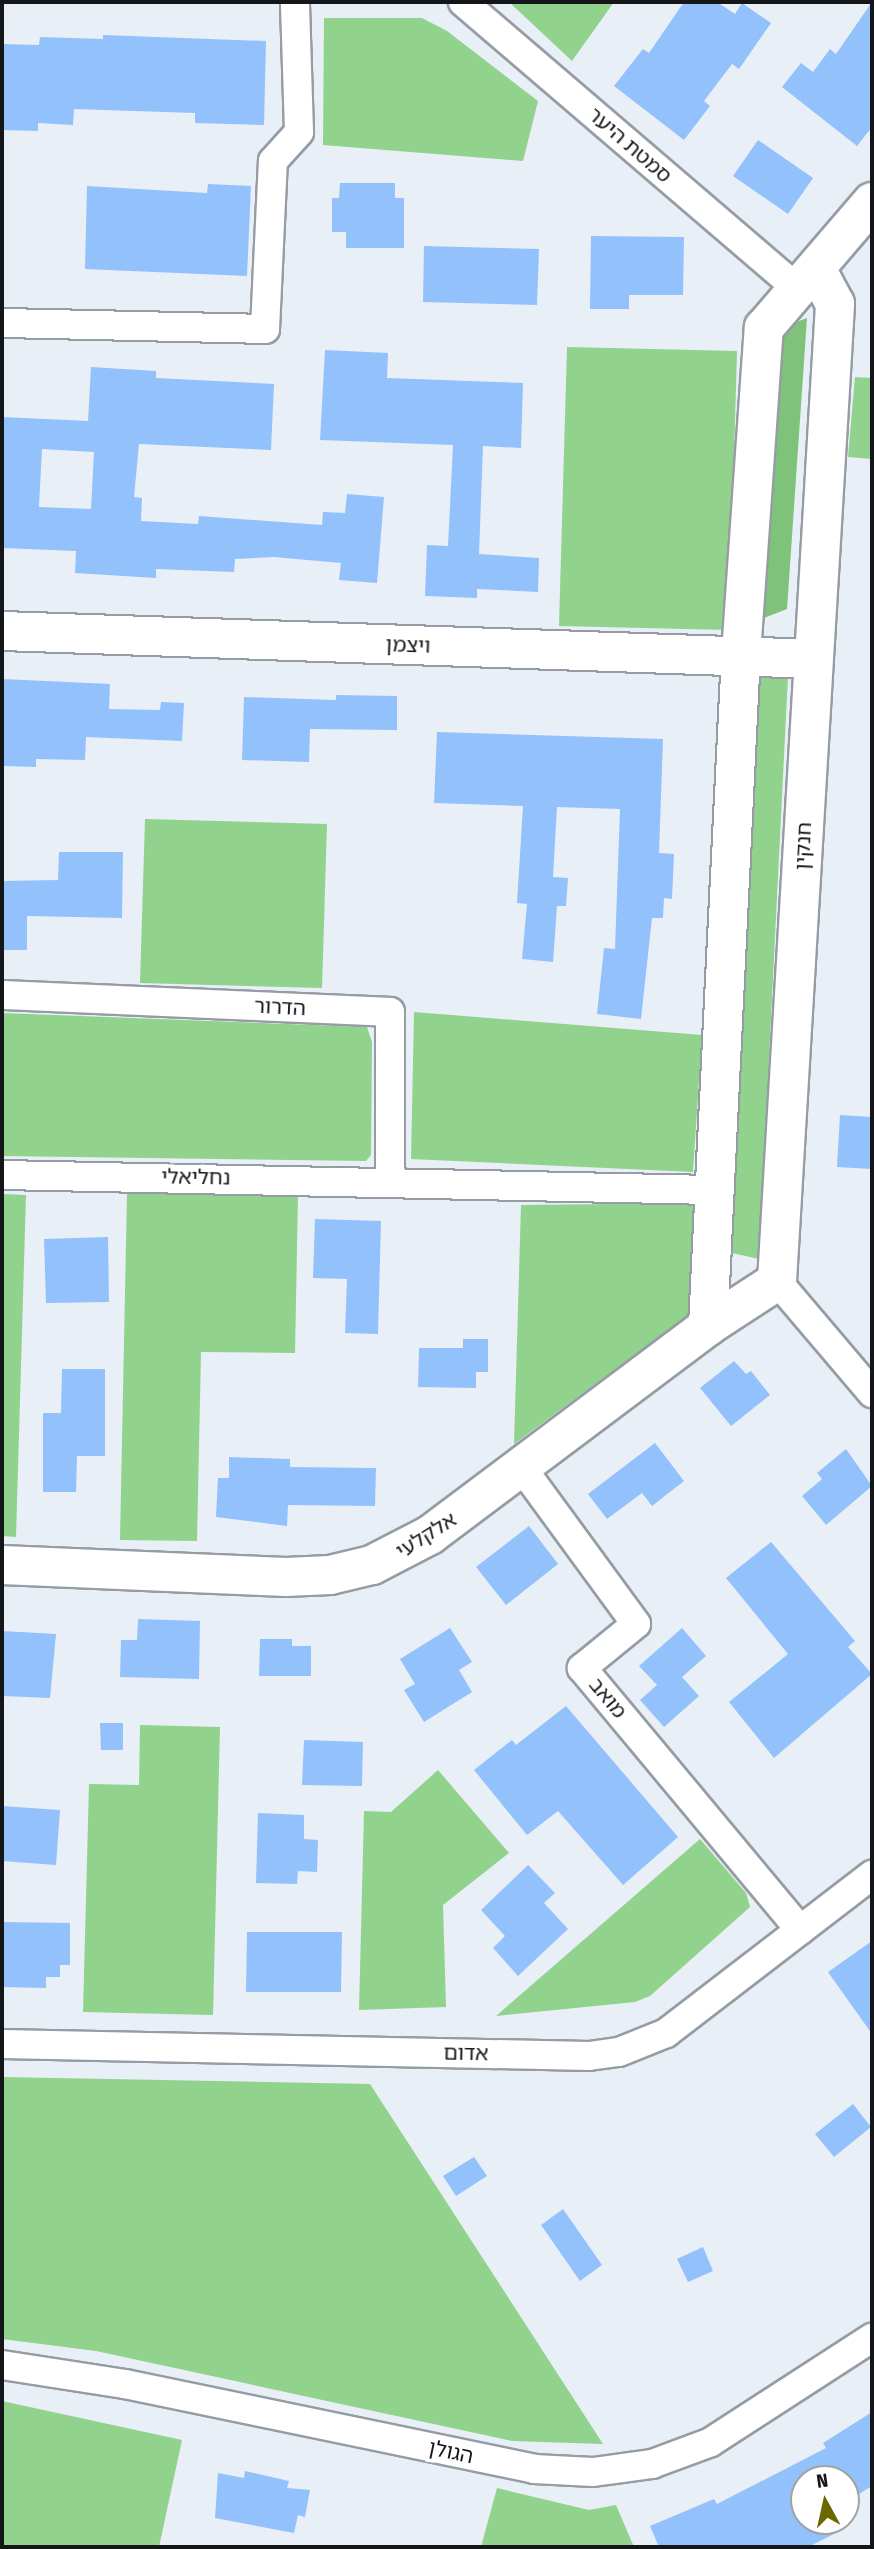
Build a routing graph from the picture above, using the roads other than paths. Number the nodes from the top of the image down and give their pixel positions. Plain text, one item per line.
1 (295, 2) edge
2 (463, 2) edge
3 (872, 202) edge
4 (807, 279) junction
5 (3, 323) edge
6 (2, 631) edge
7 (741, 654) junction
8 (814, 659) junction
9 (2, 995) edge
10 (2, 1175) edge
11 (390, 1180) junction
12 (714, 1190) junction
13 (777, 1281) junction
14 (708, 1326) junction
15 (872, 1393) edge
16 (522, 1468) junction
17 (2, 1565) edge
18 (872, 1875) edge
19 (800, 1930) junction
20 (2, 2044) edge
21 (872, 2338) edge
22 (2, 2365) edge

1 - 5 street
2 - 4 street, סמטת היער
3 - 4 street
4 - 7 street
4 - 8 street, חנקין
6 - 7 street, ויצמן
7 - 8 street, ויצמן
7 - 12 street
8 - 13 street, חנקין
9 - 11 street, הדרור
10 - 11 street, נחליאלי
11 - 12 street, נחליאלי
12 - 14 street
13 - 14 street, אלקלעי
13 - 15 street
14 - 16 street, אלקלעי
16 - 17 street, אלקלעי
16 - 19 street, מואב
18 - 19 street, אדום
19 - 20 street, אדום
21 - 22 street, הגולן

